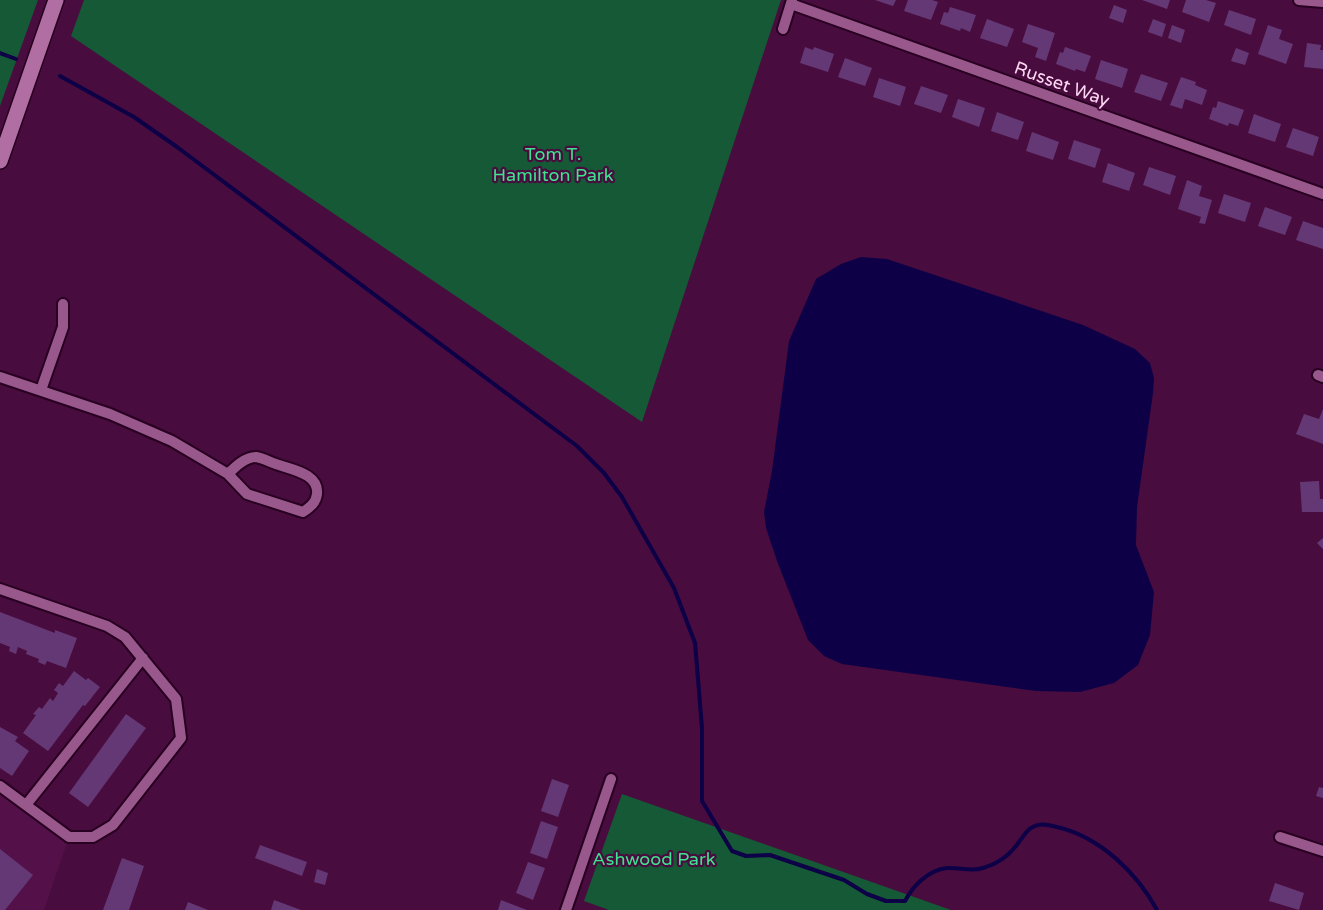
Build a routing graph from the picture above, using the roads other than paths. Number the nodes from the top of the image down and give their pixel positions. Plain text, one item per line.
1 (56, 0) edge
2 (1299, 0) edge
3 (792, 2) edge
4 (1323, 3) edge
5 (783, 29) dead end
6 (0, 161) edge
7 (1323, 194) edge
8 (63, 304) dead end
9 (0, 377) edge
10 (41, 390) junction
11 (228, 474) junction
12 (0, 589) edge
13 (143, 658) junction
14 (611, 779) dead end
15 (0, 786) edge
16 (26, 805) junction
17 (1280, 837) dead end
18 (1323, 851) edge
19 (566, 910) edge

1 - 6 street
2 - 4 street
3 - 5 street
3 - 7 street, Russet Way
8 - 10 street
9 - 10 street
10 - 11 street
11 - 11 street
12 - 13 street
13 - 16 street
13 - 16 street
14 - 19 street
15 - 16 street
17 - 18 street

